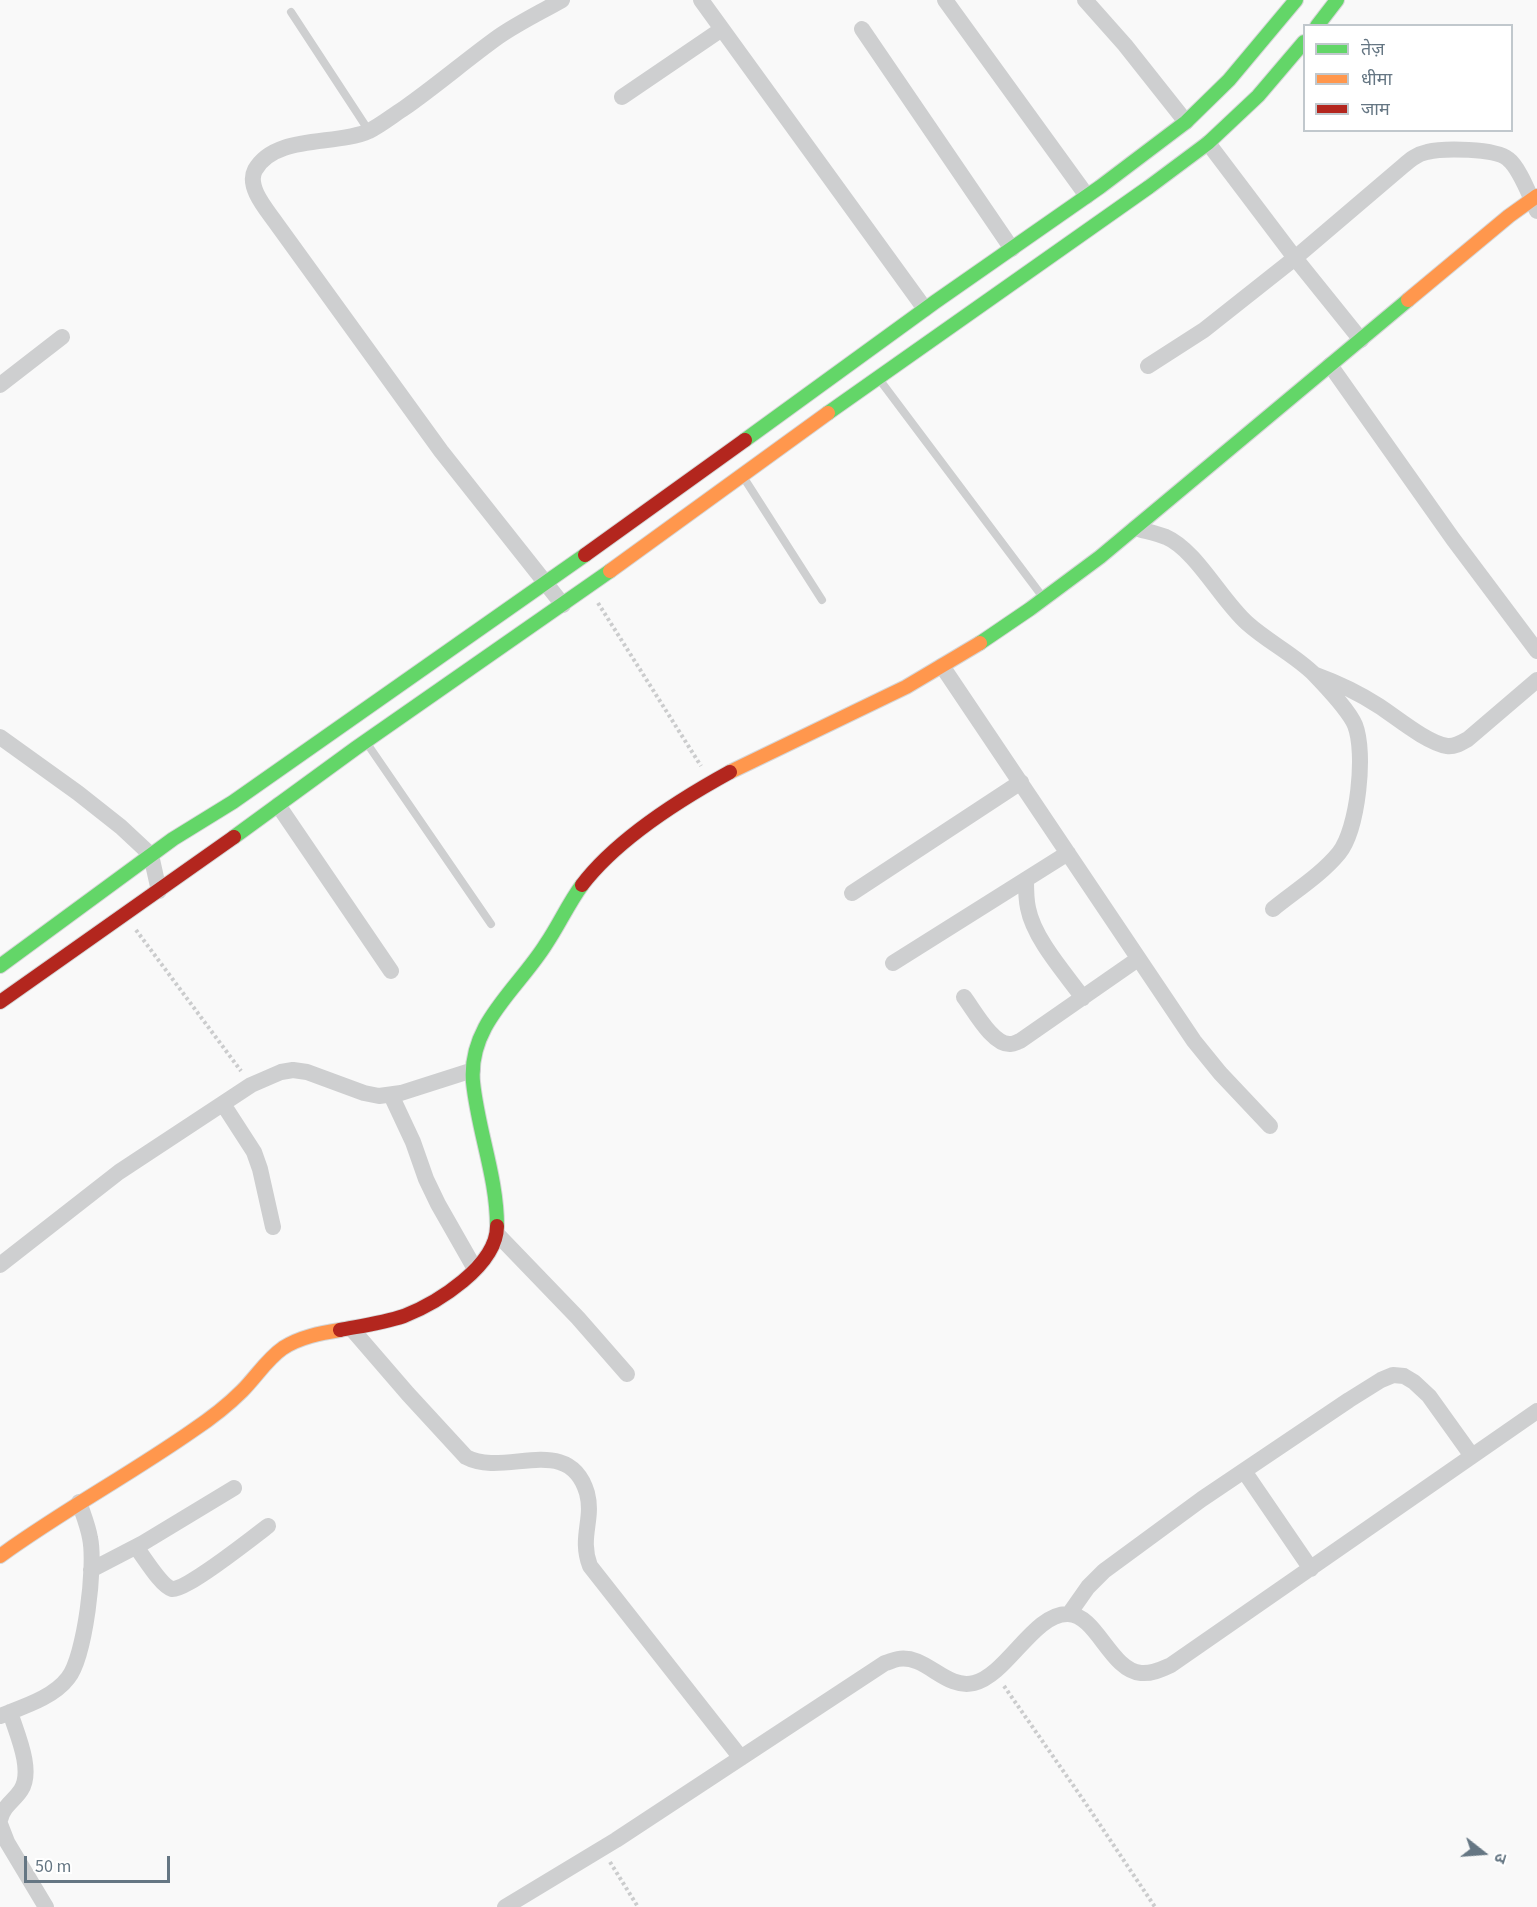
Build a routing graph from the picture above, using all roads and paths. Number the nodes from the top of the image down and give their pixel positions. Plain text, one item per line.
1 (562, 0) edge
2 (700, 0) edge
3 (945, 0) edge
4 (1085, 0) edge
5 (1296, 0) edge
6 (1338, 0) edge
7 (291, 12) dead end
8 (1319, 24) edge
9 (722, 29) junction
10 (862, 29) dead end
11 (1303, 44) edge
12 (622, 97) dead end
13 (1186, 122) junction
14 (369, 131) junction
15 (1208, 143) junction
16 (1087, 196) junction
17 (1535, 203) edge
18 (1012, 249) junction
19 (1295, 258) junction
20 (925, 309) junction
21 (62, 337) dead end
22 (1361, 340) junction
23 (1330, 365) junction
24 (1148, 366) dead end
25 (878, 379) junction
26 (0, 385) edge
27 (742, 474) junction
28 (1135, 528) junction
29 (588, 587) junction
30 (554, 594) junction
31 (1045, 599) junction
32 (822, 600) dead end
33 (1537, 651) edge
34 (942, 666) junction
35 (1314, 675) junction
36 (1537, 680) edge
37 (0, 737) edge
38 (366, 741) junction
39 (1021, 782) junction
40 (712, 784) junction
41 (278, 805) junction
42 (1068, 853) junction
43 (156, 869) junction
44 (1026, 880) junction
45 (852, 893) dead end
46 (1273, 909) dead end
47 (125, 915) junction
48 (491, 924) dead end
49 (1138, 959) junction
50 (893, 963) dead end
51 (0, 966) edge
52 (391, 971) dead end
53 (964, 997) dead end
54 (1083, 998) junction
55 (0, 1002) edge
56 (473, 1070) junction
57 (251, 1085) junction
58 (391, 1095) junction
59 (223, 1104) junction
60 (1270, 1126) dead end
61 (273, 1227) dead end
62 (498, 1235) junction
63 (0, 1265) edge
64 (475, 1269) junction
65 (351, 1328) junction
66 (627, 1374) dead end
67 (1537, 1411) edge
68 (1472, 1456) junction
69 (1244, 1471) junction
70 (234, 1488) dead end
71 (79, 1503) junction
72 (268, 1526) dead end
73 (136, 1547) junction
74 (0, 1556) edge
75 (1311, 1569) junction
76 (91, 1570) junction
77 (1069, 1614) junction
78 (995, 1673) junction
79 (5, 1714) edge
80 (741, 1758) junction
81 (0, 1822) edge
82 (601, 1849) junction
83 (46, 1907) edge
84 (505, 1907) edge
85 (638, 1907) edge
86 (1155, 1907) edge

1 - 14 street
2 - 9 street
3 - 16 street
4 - 13 street
5 - 13 street
6 - 8 street
7 - 14 lane
9 - 12 street
9 - 20 street
10 - 18 street
11 - 15 street
13 - 16 street
14 - 30 street
15 - 19 street
15 - 25 street
16 - 18 street
17 - 19 street
17 - 22 street
18 - 20 street
19 - 22 street
19 - 24 street
20 - 30 street
21 - 26 street
22 - 23 street
23 - 28 street
23 - 33 street
25 - 27 street
25 - 31 lane
27 - 29 street
27 - 32 lane
28 - 31 street
28 - 35 street
29 - 30 street
29 - 40 path
30 - 38 street
30 - 43 street
31 - 34 street
34 - 39 street
34 - 40 street
35 - 36 street
35 - 46 street
37 - 43 street
38 - 41 street
38 - 48 lane
39 - 42 street
39 - 45 street
40 - 56 street
41 - 43 street
41 - 52 street
42 - 44 street
42 - 49 street
43 - 47 street
43 - 51 street
44 - 50 street
44 - 54 street
47 - 55 street
47 - 57 path
49 - 54 street
49 - 60 street
53 - 54 street
56 - 58 street
56 - 62 street
57 - 58 street
57 - 59 street
58 - 64 street
59 - 61 street
59 - 63 street
62 - 64 street
62 - 66 street
64 - 65 street
65 - 71 street
65 - 80 street
67 - 68 street
68 - 69 street
68 - 75 street
69 - 75 street
69 - 77 street
70 - 73 street
71 - 74 street
71 - 76 street
72 - 73 street
73 - 76 street
75 - 77 street
76 - 79 street
77 - 78 street
78 - 80 street
78 - 86 path
79 - 81 street
80 - 82 street
81 - 83 street
82 - 84 street
82 - 85 path

